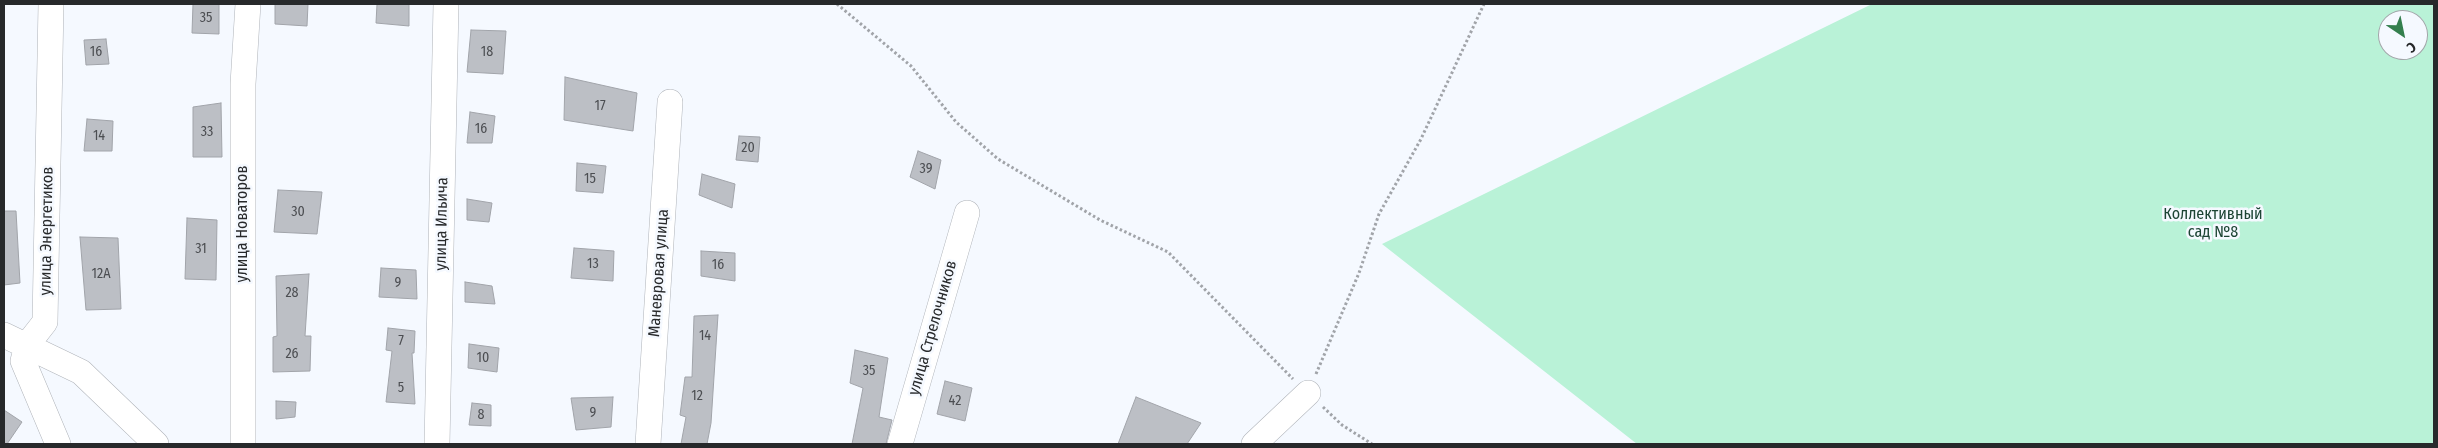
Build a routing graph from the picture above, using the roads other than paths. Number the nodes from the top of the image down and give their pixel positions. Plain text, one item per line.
1 (51, 4) edge
2 (248, 4) edge
3 (446, 4) edge
4 (670, 102) dead end
5 (967, 213) dead end
6 (4, 335) edge
7 (27, 345) junction
8 (1308, 393) road end
9 (58, 444) edge
10 (156, 444) edge
11 (243, 444) edge
12 (437, 444) edge
13 (648, 444) edge
14 (900, 444) edge
15 (1254, 444) edge

1 - 7 street, улица Энергетиков
2 - 11 street, улица Новаторов
3 - 12 street, улица Ильича
4 - 13 street, Маневровая улица
5 - 14 street, улица Стрелочников
6 - 7 street
7 - 9 street
7 - 10 street
8 - 15 street

